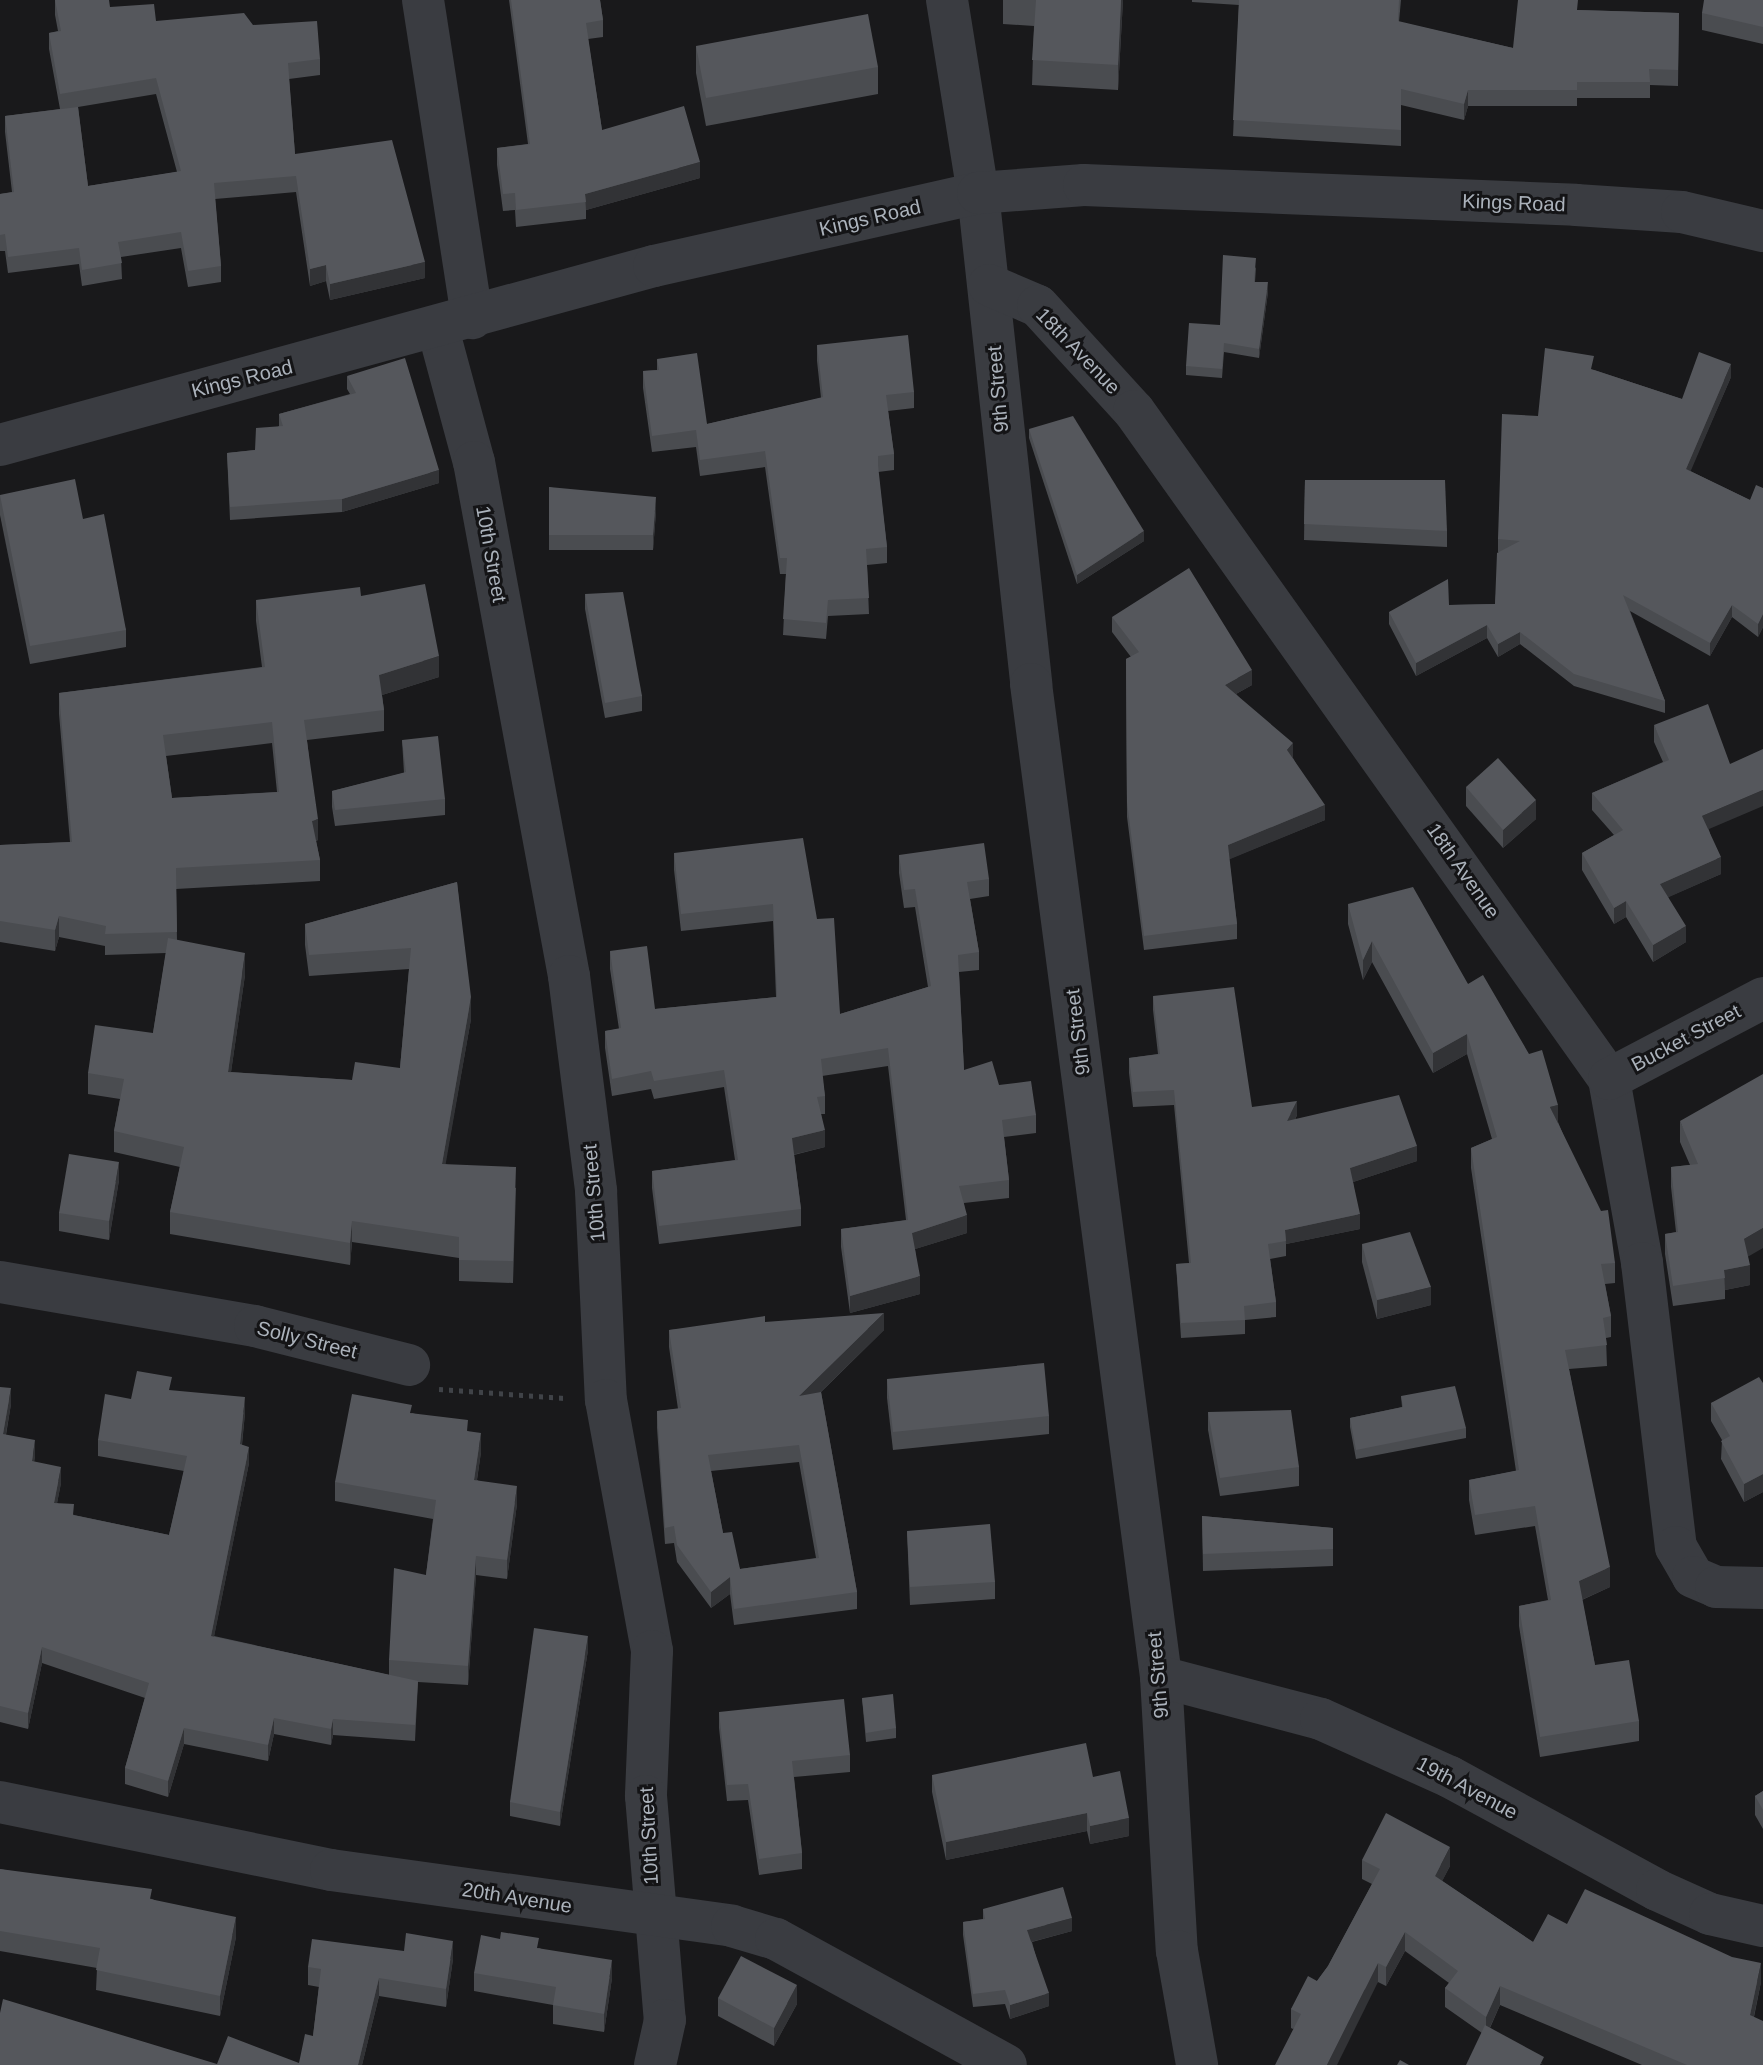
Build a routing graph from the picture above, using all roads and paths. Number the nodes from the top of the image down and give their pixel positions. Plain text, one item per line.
1 (423, 0) edge
2 (947, 0) edge
3 (978, 193) junction
4 (1763, 231) edge
5 (989, 285) junction
6 (455, 324) junction
7 (0, 445) edge
8 (1763, 998) edge
9 (1609, 1079) junction
10 (0, 1282) edge
11 (409, 1365) joint
12 (606, 1400) junction
13 (1763, 1588) edge
14 (1161, 1677) junction
15 (0, 1802) edge
16 (657, 1913) junction
17 (1763, 1926) edge
18 (655, 2065) edge
19 (1006, 2065) edge
20 (1197, 2065) edge

1 - 6 street, 10th Street
2 - 3 street, 9th Street
3 - 4 street, Kings Road
3 - 5 street, 9th Street
3 - 6 street, Kings Road
5 - 9 street, 18th Avenue
5 - 14 street, 9th Street
6 - 7 street, Kings Road
6 - 12 street, 10th Street
8 - 9 street, Bucket Street
9 - 13 street, 18th Avenue
10 - 11 street, Solly Street
11 - 12 path
12 - 16 street, 10th Street
14 - 17 street, 19th Avenue
14 - 20 street, 9th Street
15 - 16 street, 20th Avenue
16 - 18 street, 10th Street
16 - 19 street, 20th Avenue

